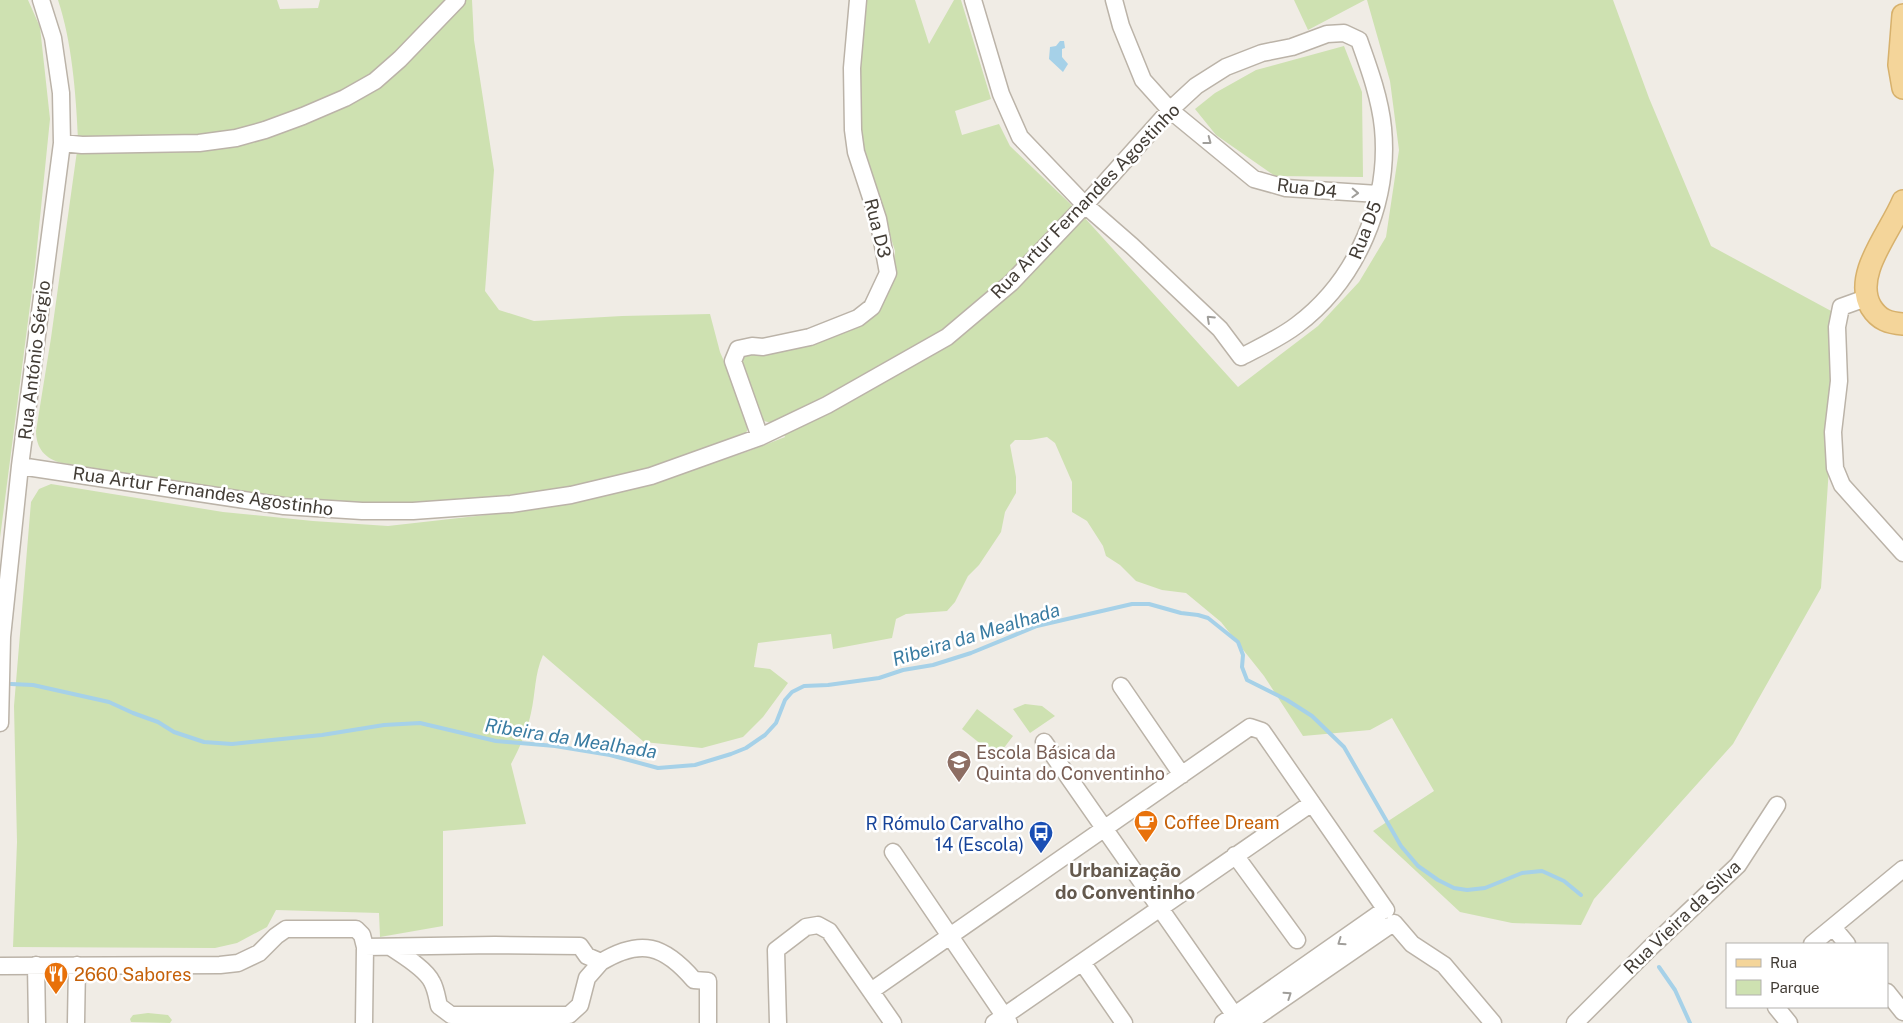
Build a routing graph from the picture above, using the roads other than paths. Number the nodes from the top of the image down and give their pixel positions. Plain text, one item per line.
1 (41, 0) edge
2 (457, 0) edge
3 (858, 0) edge
4 (972, 0) edge
5 (1114, 0) edge
6 (1903, 15) edge
7 (1344, 33) joint
8 (1903, 88) edge
9 (1170, 110) junction
10 (62, 142) junction
11 (1378, 194) junction
12 (1903, 200) edge
13 (1085, 205) junction
14 (1866, 298) junction
15 (1903, 324) edge
16 (760, 438) junction
17 (20, 466) junction
18 (1903, 553) edge
19 (1121, 686) dead end
20 (0, 723) edge
21 (1044, 742) dead end
22 (1182, 775) junction
23 (1312, 803) junction
24 (1777, 805) dead end
25 (1104, 828) junction
26 (893, 852) dead end
27 (1235, 855) junction
28 (1903, 868) edge
29 (1160, 908) junction
30 (1387, 918) junction
31 (1833, 927) junction
32 (950, 936) junction
33 (1297, 940) dead end
34 (1813, 943) edge
35 (1846, 943) edge
36 (365, 947) junction
37 (392, 948) junction
38 (600, 962) junction
39 (1082, 962) junction
40 (36, 965) junction
41 (77, 965) junction
42 (0, 966) edge
43 (871, 991) junction
44 (1888, 993) edge
45 (1777, 1008) edge
46 (1903, 1012) edge
47 (1003, 1021) edge
48 (1236, 1021) edge
49 (1577, 1022) edge
50 (37, 1023) edge
51 (76, 1023) edge
52 (364, 1023) edge
53 (708, 1023) edge
54 (778, 1023) edge
55 (894, 1023) edge
56 (1124, 1023) edge
57 (1493, 1023) edge
58 (1789, 1023) edge

1 - 10 street, Rua António Sérgio
2 - 10 street
3 - 16 street, Rua D3
4 - 13 street
5 - 9 street, Rua D4
6 - 8 main road
7 - 9 street, Rua Artur Fernandes Agostinho
7 - 11 street, Rua D5
9 -> 11 street, Rua D4
9 - 13 street, Rua Artur Fernandes Agostinho
10 - 17 street, Rua António Sérgio
11 -> 13 street, Rua D5
12 - 14 main road
13 - 16 street, Rua Artur Fernandes Agostinho
14 - 15 main road
14 - 18 street
16 - 17 street, Rua Artur Fernandes Agostinho
17 - 20 street, Rua António Sérgio
19 - 22 street
21 - 25 street
22 - 23 street
22 - 25 street
23 - 27 street
23 - 30 street
24 - 49 street, Rua Vieira da Silva
25 - 29 street
25 - 32 street
26 - 32 street
27 - 29 street
27 - 33 street
28 - 31 street
29 - 39 street
29 - 48 street
30 - 48 street
30 - 57 street
31 - 34 street
31 - 35 street
32 - 43 street
32 - 47 street
36 - 37 street
36 - 41 street
36 - 52 street
37 - 38 street
37 - 38 street
38 - 53 street
39 - 47 street
39 - 56 street
40 - 41 street
40 - 42 street
40 - 50 street
41 - 51 street
43 - 54 street
43 - 55 street
44 - 46 street
45 - 58 street

